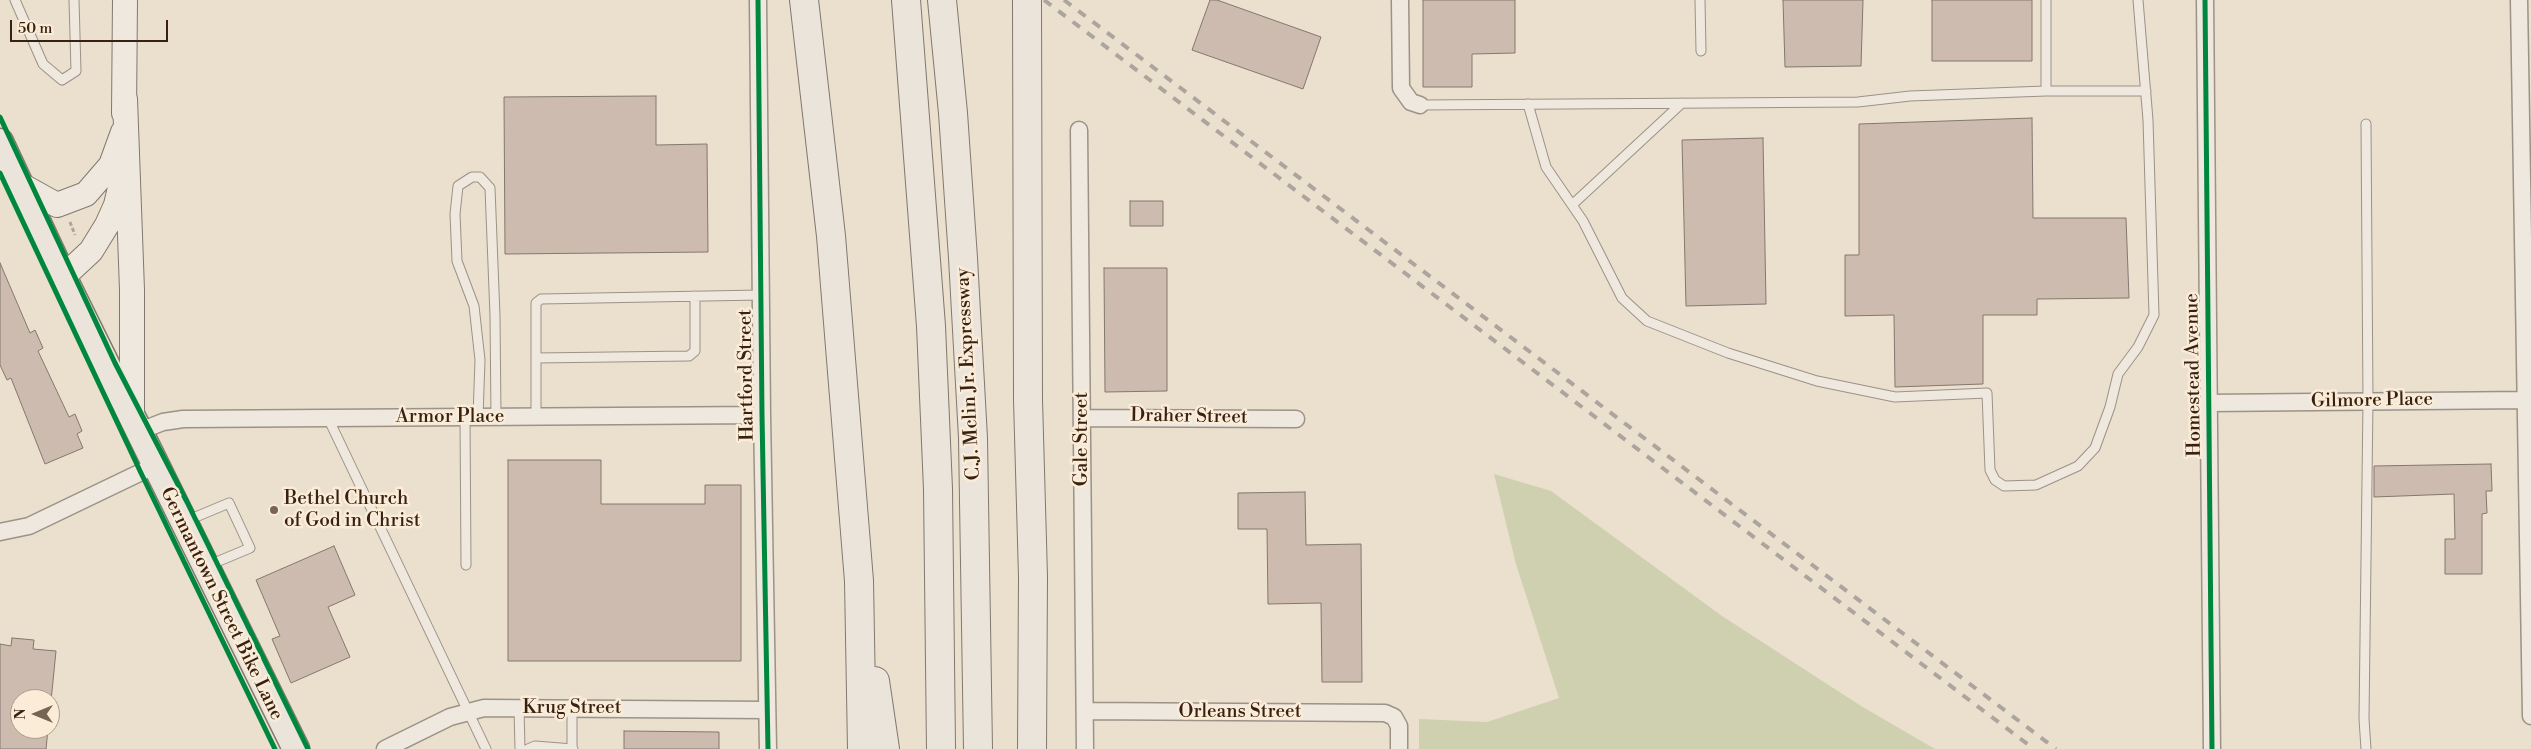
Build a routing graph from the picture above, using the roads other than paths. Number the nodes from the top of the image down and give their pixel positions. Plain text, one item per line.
1 (16, 0) edge
2 (74, 0) edge
3 (126, 0) edge
4 (758, 0) edge
5 (804, 0) edge
6 (906, 0) edge
7 (942, 0) edge
8 (1027, 0) edge
9 (1400, 0) edge
10 (1700, 0) edge
11 (2046, 0) edge
12 (2138, 0) edge
13 (2205, 0) edge
14 (2519, 0) edge
15 (1701, 52) dead end
16 (2046, 91) junction
17 (2146, 91) junction
18 (125, 99) junction
19 (1682, 103) junction
20 (1528, 104) junction
21 (1420, 105) joint
22 (2366, 124) dead end
23 (124, 128) junction
24 (1079, 130) dead end
25 (0, 144) edge
26 (21, 185) junction
27 (1572, 205) junction
28 (63, 277) junction
29 (761, 295) junction
30 (695, 296) junction
31 (536, 358) junction
32 (2529, 396) edge
33 (2368, 401) junction
34 (2209, 403) junction
35 (762, 415) junction
36 (472, 417) junction
37 (496, 417) junction
38 (536, 417) junction
39 (328, 418) junction
40 (1082, 418) junction
41 (1296, 419) dead end
42 (136, 422) junction
43 (156, 465) junction
44 (185, 521) junction
45 (0, 531) edge
46 (466, 565) dead end
47 (207, 566) junction
48 (859, 581) junction
49 (1033, 701) junction
50 (519, 708) junction
51 (572, 708) junction
52 (767, 710) junction
53 (466, 711) junction
54 (1085, 711) junction
55 (2531, 716) edge
56 (572, 748) edge
57 (296, 749) edge
58 (385, 749) edge
59 (486, 749) edge
60 (520, 749) edge
61 (528, 749) edge
62 (768, 749) edge
63 (862, 749) edge
64 (886, 749) edge
65 (941, 749) edge
66 (978, 749) edge
67 (1032, 749) edge
68 (1040, 749) edge
69 (1085, 749) edge
70 (1400, 749) edge
71 (2212, 749) edge
72 (2366, 749) edge

1 - 2 lane
3 - 18 street
4 - 29 street, Hartford Street
5 - 48 highway
6 - 65 highway, C.J. Mclin Jr. Expressway
7 - 66 highway, C.J. Mclin Jr. Expressway
8 - 49 highway
9 - 21 street
10 - 15 lane
11 - 16 lane
12 - 17 lane
13 - 34 street, Homestead Avenue
14 - 32 street
16 - 17 lane
16 - 19 lane
17 - 27 lane
18 - 23 street
18 - 42 street
19 - 20 lane
19 - 27 lane
20 - 21 lane
20 - 27 lane
22 - 33 lane
23 - 26 street
23 - 28 street
24 - 40 street, Gale Street
25 - 26 main road
26 - 28 main road
28 - 42 main road
29 - 30 lane
29 - 35 street, Hartford Street
30 - 31 lane
30 - 31 lane
31 - 38 lane
32 - 33 street, Gilmore Place
32 - 55 street
33 - 34 street, Gilmore Place
33 - 72 lane
34 - 71 street, Homestead Avenue
35 - 38 street, Armor Place
35 - 52 street, Hartford Street
36 - 37 street, Armor Place
36 - 37 lane
36 - 39 street, Armor Place
36 - 46 lane
37 - 38 street, Armor Place
39 - 42 street, Armor Place
39 - 53 lane
40 - 41 street, Draher Street
40 - 54 street, Gale Street
42 - 43 main road
43 - 44 main road
43 - 45 street
44 - 47 main road
44 - 47 lane
47 - 57 main road
48 - 63 highway
48 - 64 highway
49 - 67 highway
49 - 68 highway
50 - 51 street, Krug Street
50 - 53 street, Krug Street
50 - 60 lane
51 - 52 street, Krug Street
51 - 56 lane
52 - 62 street, Hartford Street
53 - 58 street, Krug Street
53 - 59 lane
54 - 69 street, Gale Street
54 - 70 street, Orleans Street
56 - 61 lane

